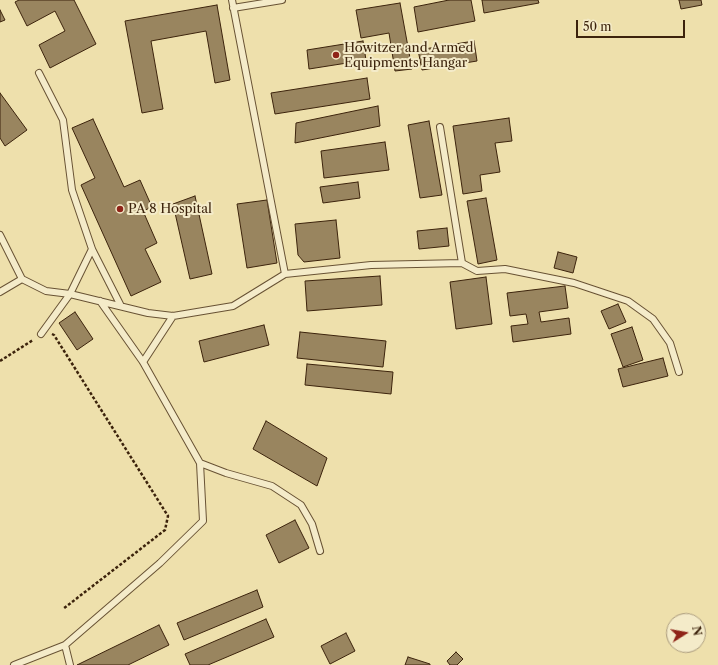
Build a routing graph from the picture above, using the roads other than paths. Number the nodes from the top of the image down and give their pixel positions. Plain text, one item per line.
1 (232, 0) edge
2 (282, 0) edge
3 (233, 8) junction
4 (39, 73) dead end
5 (440, 127) dead end
6 (0, 235) edge
7 (92, 249) junction
8 (462, 263) junction
9 (285, 274) junction
10 (22, 279) junction
11 (0, 292) edge
12 (70, 294) junction
13 (100, 301) junction
14 (120, 306) junction
15 (173, 316) junction
16 (41, 334) road end
17 (143, 362) junction
18 (679, 372) dead end
19 (200, 463) junction
20 (320, 551) dead end
21 (65, 645) junction
22 (14, 665) edge
23 (70, 665) edge

1 - 3 lane
2 - 3 lane
3 - 9 lane
4 - 7 lane
5 - 8 lane
6 - 10 lane
7 - 12 lane
7 - 14 lane
8 - 9 lane
8 - 18 lane
9 - 15 lane
10 - 11 lane
10 - 12 lane
12 - 13 lane
12 - 16 lane
13 - 14 lane
13 - 17 lane
14 - 15 lane
15 - 17 lane
17 - 19 lane
19 - 20 lane
19 - 21 lane
21 - 22 lane
21 - 23 lane

